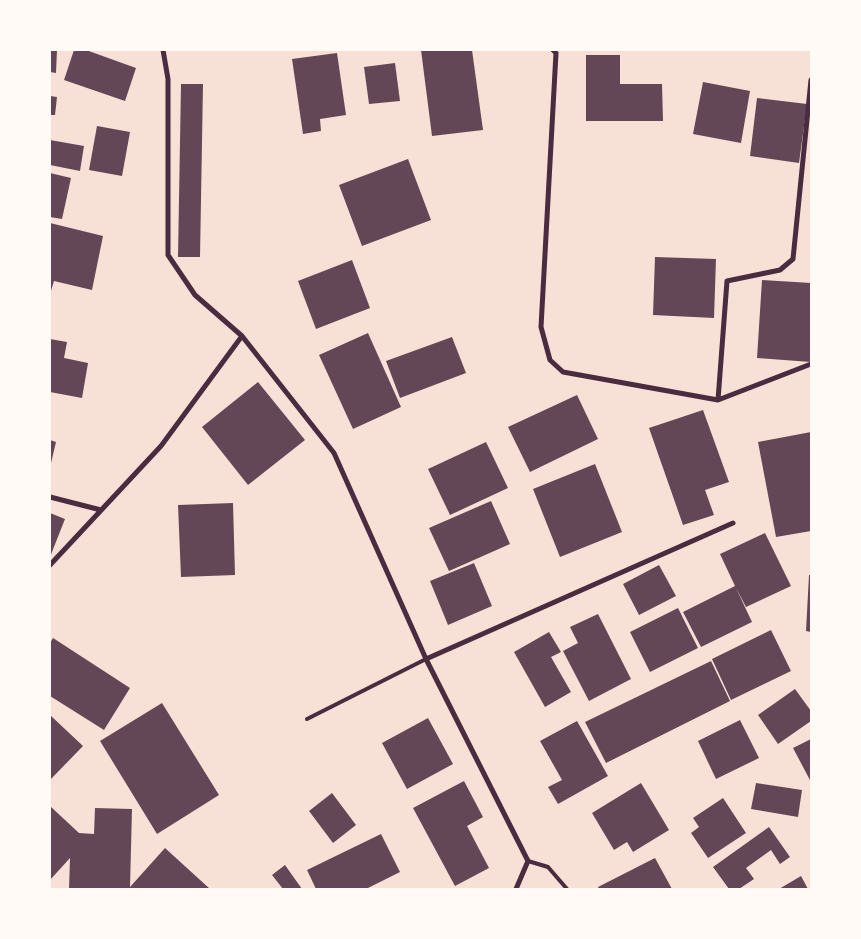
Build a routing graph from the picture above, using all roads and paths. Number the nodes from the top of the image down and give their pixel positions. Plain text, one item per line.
1 (163, 50) edge
2 (554, 50) edge
3 (811, 80) edge
4 (242, 336) junction
5 (811, 364) edge
6 (718, 400) junction
7 (50, 497) edge
8 (101, 510) junction
9 (734, 523) dead end
10 (50, 565) edge
11 (426, 660) junction
12 (307, 720) dead end
13 (528, 861) junction
14 (516, 889) edge
15 (567, 889) edge

1 - 4 street
2 - 6 street
3 - 6 street
4 - 8 street
4 - 11 street
5 - 6 street
7 - 8 street
8 - 10 street
9 - 11 street
11 - 12 lane
11 - 13 street
13 - 14 street
13 - 15 lane

